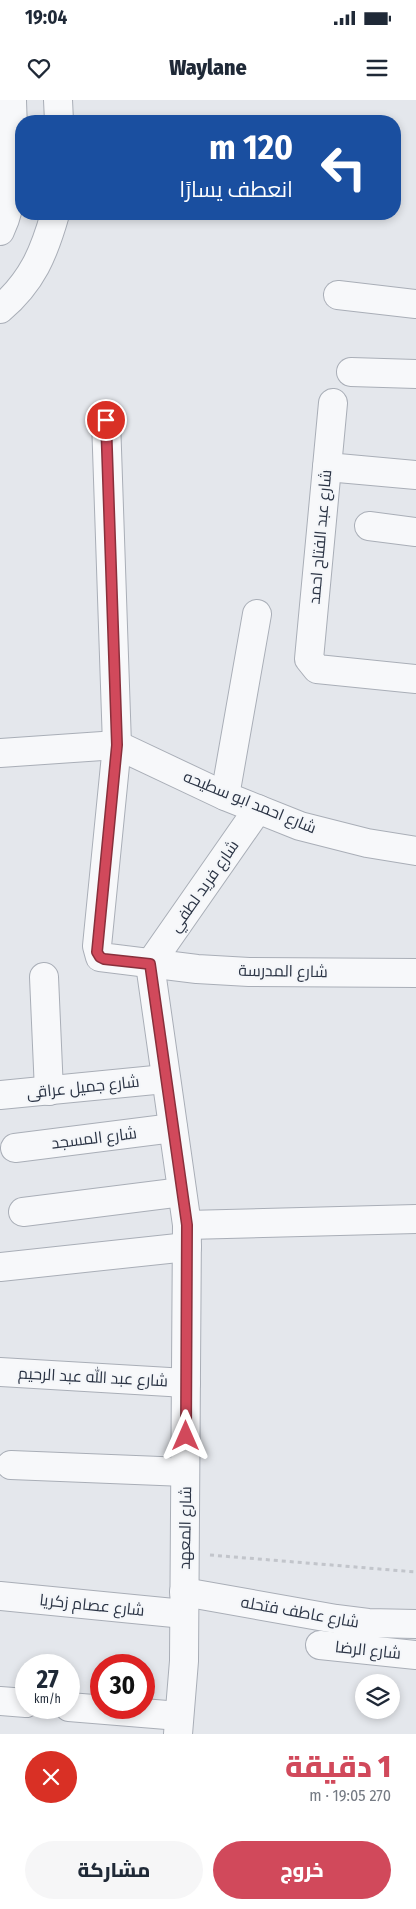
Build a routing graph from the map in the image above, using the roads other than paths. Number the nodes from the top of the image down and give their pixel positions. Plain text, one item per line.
1 (12, 100) edge
2 (58, 100) edge
3 (59, 115) edge
4 (53, 220) edge
5 (0, 231) edge
6 (338, 295) dead end
7 (416, 304) edge
8 (0, 309) edge
9 (351, 372) dead end
10 (416, 374) edge
11 (333, 403) dead end
12 (106, 420) dead end
13 (327, 467) junction
14 (416, 475) edge
15 (369, 526) dead end
16 (416, 532) edge
17 (257, 614) dead end
18 (416, 679) edge
19 (117, 745) junction
20 (0, 752) edge
21 (224, 796) junction
22 (258, 809) junction
23 (416, 851) edge
24 (150, 964) junction
25 (416, 973) edge
26 (44, 977) dead end
27 (165, 1079) junction
28 (49, 1091) junction
29 (0, 1095) edge
30 (173, 1128) junction
31 (15, 1148) dead end
32 (182, 1192) junction
33 (23, 1212) dead end
34 (416, 1219) edge
35 (187, 1236) junction
36 (0, 1267) edge
37 (0, 1372) edge
38 (186, 1383) junction
39 (11, 1465) dead end
40 (185, 1472) junction
41 (0, 1596) edge
42 (184, 1603) junction
43 (416, 1624) edge
44 (320, 1645) dead end
45 (416, 1655) edge
46 (0, 1701) edge
47 (15, 1702) edge
48 (80, 1709) edge
49 (178, 1725) edge

1 - 5 street
2 - 3 street
4 - 8 street
6 - 7 street
9 - 10 street
11 - 13 street, شارع عبد الفتاح احمد
12 - 19 street
13 - 14 street
13 - 18 street, شارع عبد الفتاح احمد
15 - 16 street
17 - 21 street
19 - 20 street
19 - 21 street, شارع احمد ابو سطيحه
19 - 24 street, شارع المدرسة
21 - 22 street, شارع احمد ابو سطيحه
22 - 23 street, شارع احمد ابو سطيحه
22 - 24 street, شارع فريد لطفي
24 - 25 street, شارع المدرسة
24 - 27 street, شارع المعهد
26 - 28 street
27 - 28 street, شارع جميل عراقى
27 - 30 street, شارع المعهد
28 - 29 street, شارع جميل عراقى
30 - 31 street, شارع المسجد
30 - 32 street, شارع المعهد
32 - 33 street
32 - 35 street, شارع المعهد
34 - 35 street
35 - 36 street
35 - 38 street, شارع المعهد
37 - 38 street, شارع عبد الله عبد الرحيم
38 - 40 street, شارع المعهد
39 - 40 street
40 - 42 street, شارع المعهد
41 - 42 street, شارع عصام زكريا
42 - 43 street, شارع عاطف فتحله
42 - 49 street, شارع المعهد
44 - 45 street, شارع الرضا
46 - 47 street
48 - 49 street

